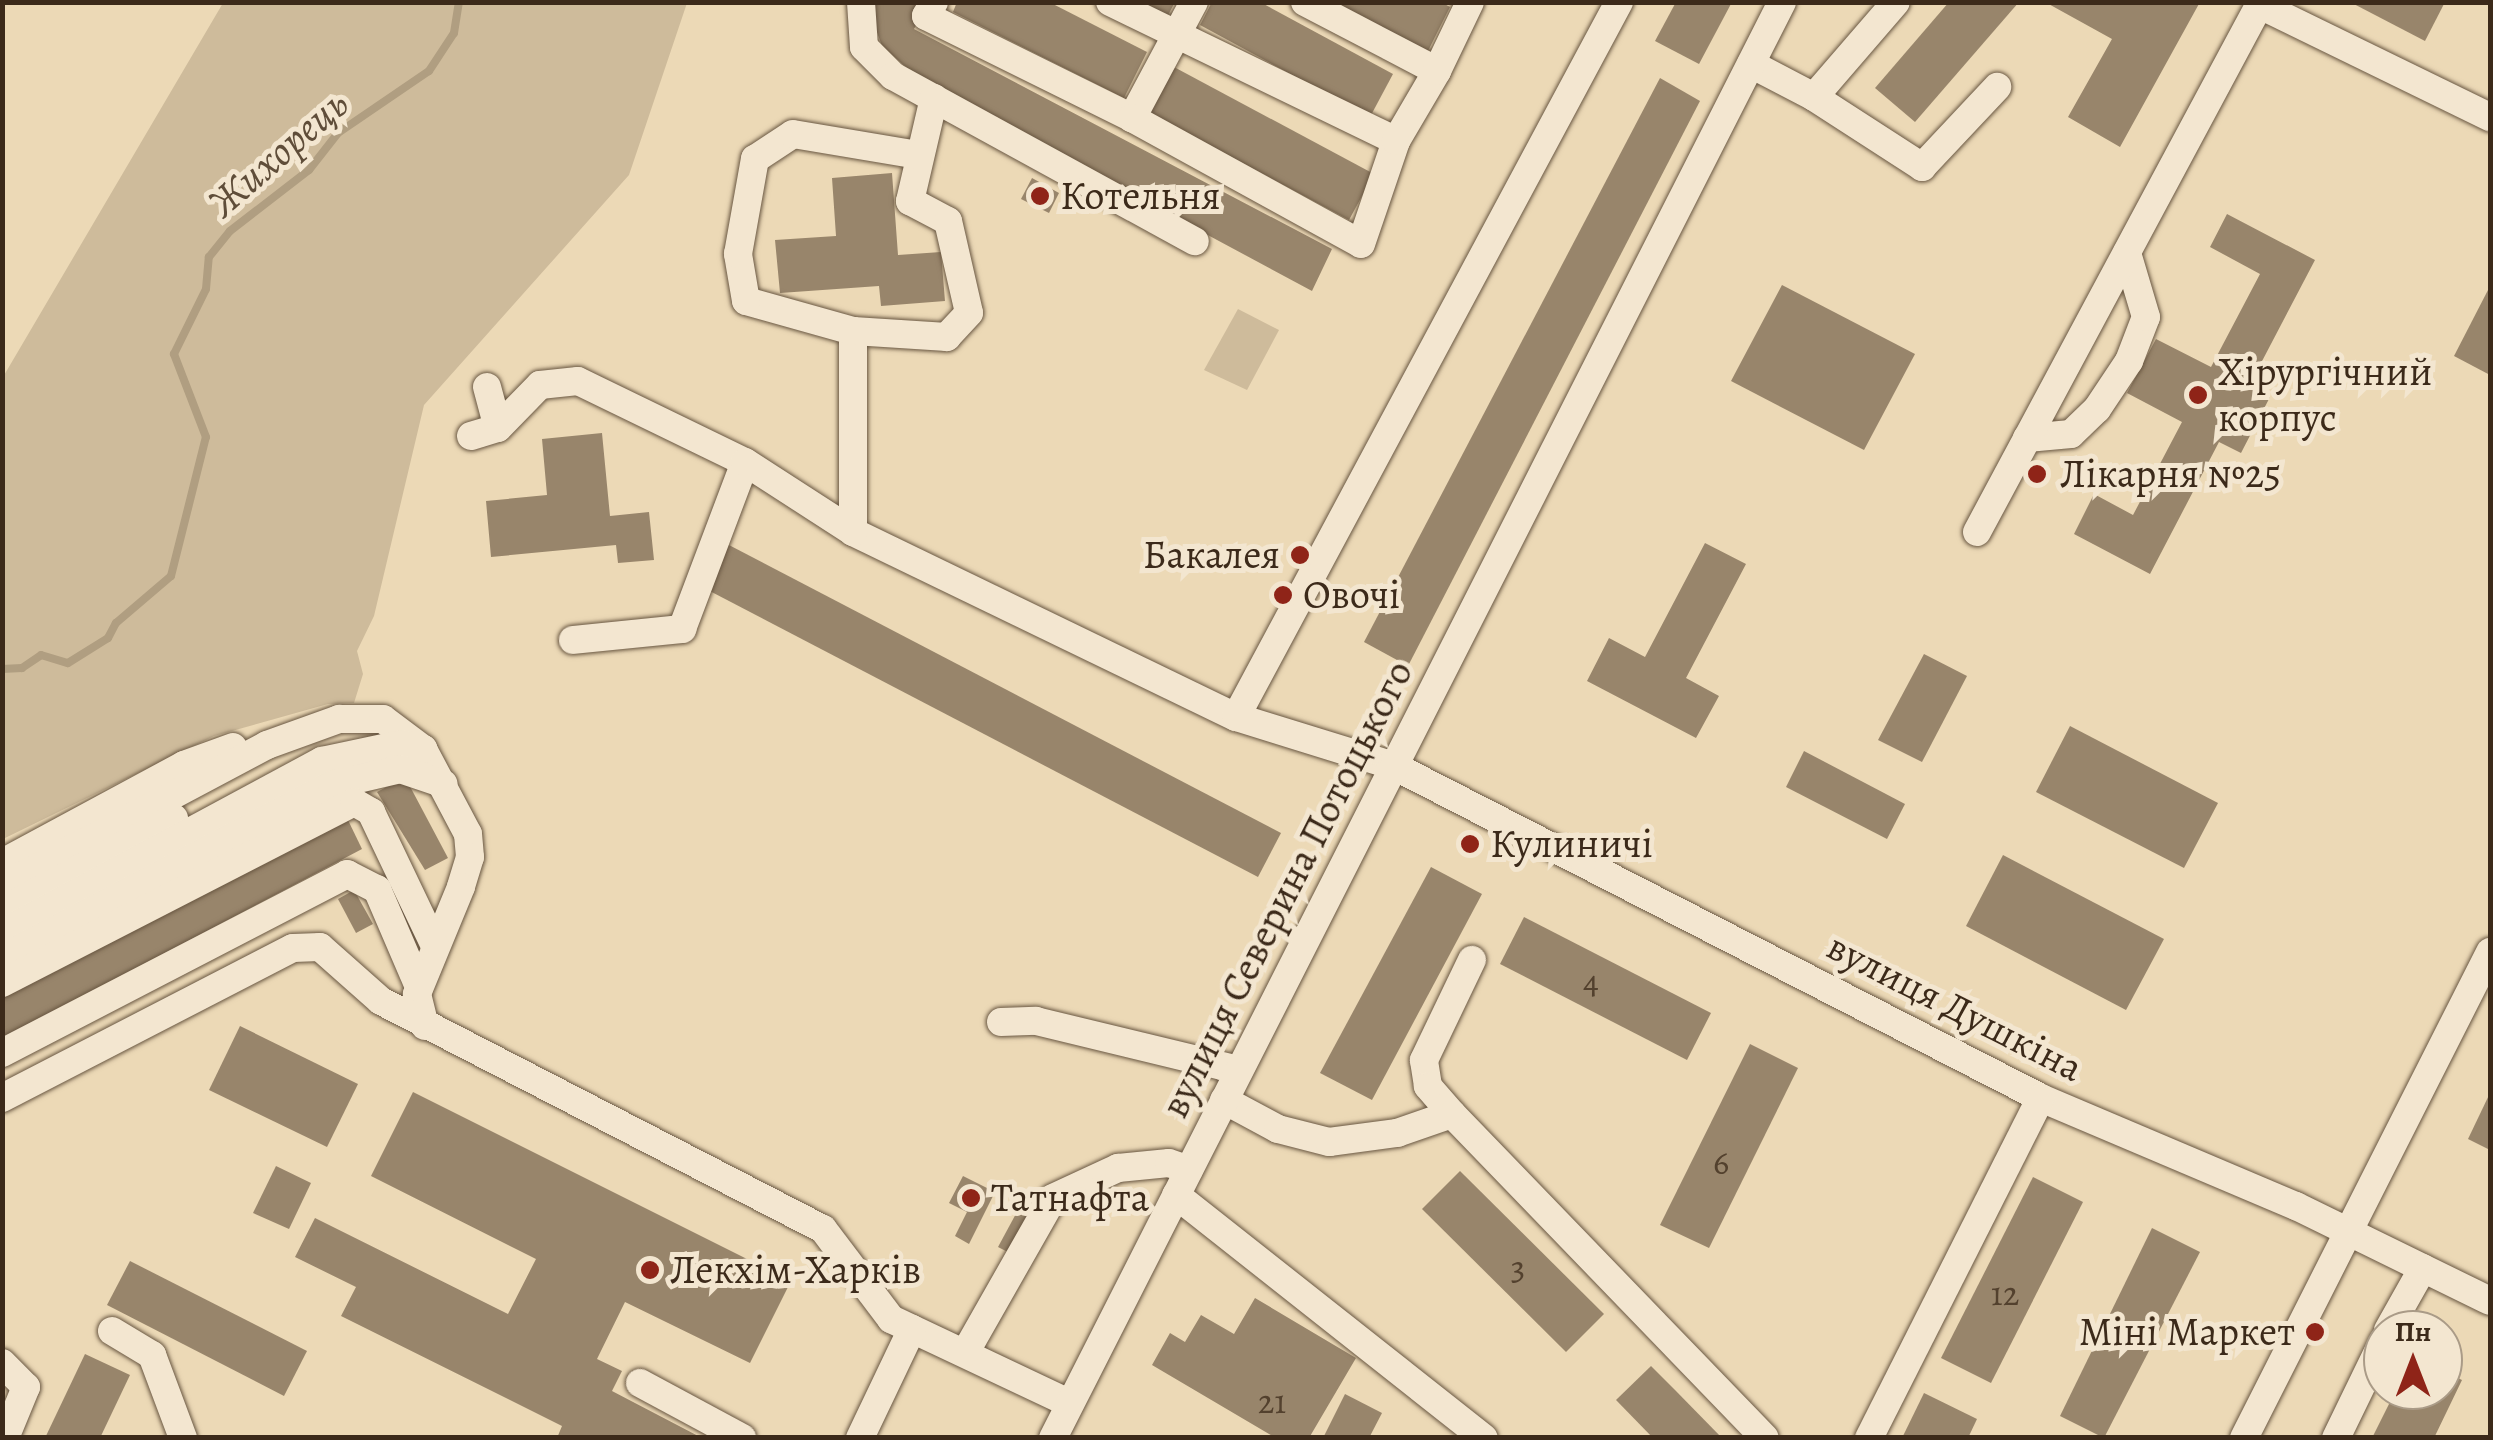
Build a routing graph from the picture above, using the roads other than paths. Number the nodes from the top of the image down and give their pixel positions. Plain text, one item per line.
1 (861, 2) edge
2 (934, 2) edge
3 (1110, 2) edge
4 (1194, 2) edge
5 (1305, 2) edge
6 (1470, 2) edge
7 (1619, 2) edge
8 (1782, 2) edge
9 (1896, 2) edge
10 (2260, 4) edge
11 (1174, 36) junction
12 (1751, 64) junction
13 (1437, 70) junction
14 (1998, 87) dead end
15 (1814, 96) junction
16 (934, 98) junction
17 (2490, 117) edge
18 (1132, 118) junction
19 (1396, 141) junction
20 (918, 154) junction
21 (1195, 241) dead end
22 (2127, 253) junction
23 (853, 330) junction
24 (487, 387) dead end
25 (2027, 438) junction
26 (745, 462) junction
27 (853, 532) junction
28 (1976, 532) dead end
29 (573, 640) dead end
30 (1236, 717) junction
31 (400, 725) junction
32 (311, 726) junction
33 (423, 749) junction
34 (1394, 766) junction
35 (444, 784) junction
36 (2, 863) edge
37 (2, 886) edge
38 (2, 910) edge
39 (2, 933) edge
40 (435, 946) junction
41 (2490, 952) edge
42 (2, 958) edge
43 (1472, 960) dead end
44 (2, 983) edge
45 (419, 986) junction
46 (1000, 1022) dead end
47 (424, 1026) junction
48 (2, 1053) edge
49 (1239, 1070) junction
50 (2, 1098) edge
51 (2041, 1098) junction
52 (1224, 1100) junction
53 (1452, 1114) junction
54 (1183, 1182) junction
55 (2349, 1232) junction
56 (2423, 1268) junction
57 (2490, 1300) edge
58 (2399, 1310) edge
59 (912, 1330) junction
60 (112, 1331) dead end
61 (965, 1353) junction
62 (2, 1363) edge
63 (2363, 1382) edge
64 (640, 1383) dead end
65 (1069, 1403) junction
66 (5, 1438) edge
67 (183, 1438) edge
68 (742, 1438) edge
69 (860, 1438) edge
70 (1053, 1438) edge
71 (1484, 1438) edge
72 (1765, 1438) edge
73 (1869, 1438) edge
74 (2244, 1438) edge
75 (2336, 1438) edge

1 - 16 street
2 - 18 street
3 - 11 street
4 - 11 street
5 - 13 street
6 - 13 street
7 - 30 street
8 - 12 street, вулиця Северина Потоцького
9 - 15 street
10 - 17 street
10 - 22 street
11 - 18 street
11 - 19 street
12 - 15 street
12 - 34 street, вулиця Северина Потоцького
13 - 19 street
14 - 15 street
16 - 20 street
16 - 21 street
18 - 19 street
20 - 23 street
20 - 23 street
22 - 25 street
22 - 25 street
23 - 27 street
24 - 26 street, вулиця Душкіна
25 - 28 street
26 - 27 street, вулиця Душкіна
26 - 29 street
27 - 30 street, вулиця Душкіна
30 - 34 street, вулиця Душкіна
31 - 32 street
31 - 33 street
31 - 38 street
32 - 36 street
32 - 37 street
33 - 35 street
33 - 39 street
34 - 49 street, вулиця Северина Потоцького
34 - 51 street, вулиця Душкіна
35 - 40 street
35 - 42 street
40 - 44 street
40 - 45 street
41 - 55 street
43 - 53 street
45 - 47 street
45 - 48 street
46 - 49 street
47 - 50 street
47 - 59 street
49 - 52 street, вулиця Северина Потоцького
51 - 55 street, вулиця Душкіна
51 - 73 street
52 - 53 street
52 - 54 street, вулиця Северина Потоцького
53 - 72 street
54 - 61 street
54 - 65 street, вулиця Северина Потоцького
54 - 71 street
55 - 56 street, вулиця Душкіна
55 - 74 street
56 - 57 street, вулиця Душкіна
56 - 58 street
59 - 61 street
59 - 69 street
60 - 67 street
61 - 65 street
62 - 66 street
63 - 75 street
64 - 68 street
65 - 70 street, вулиця Северина Потоцького

